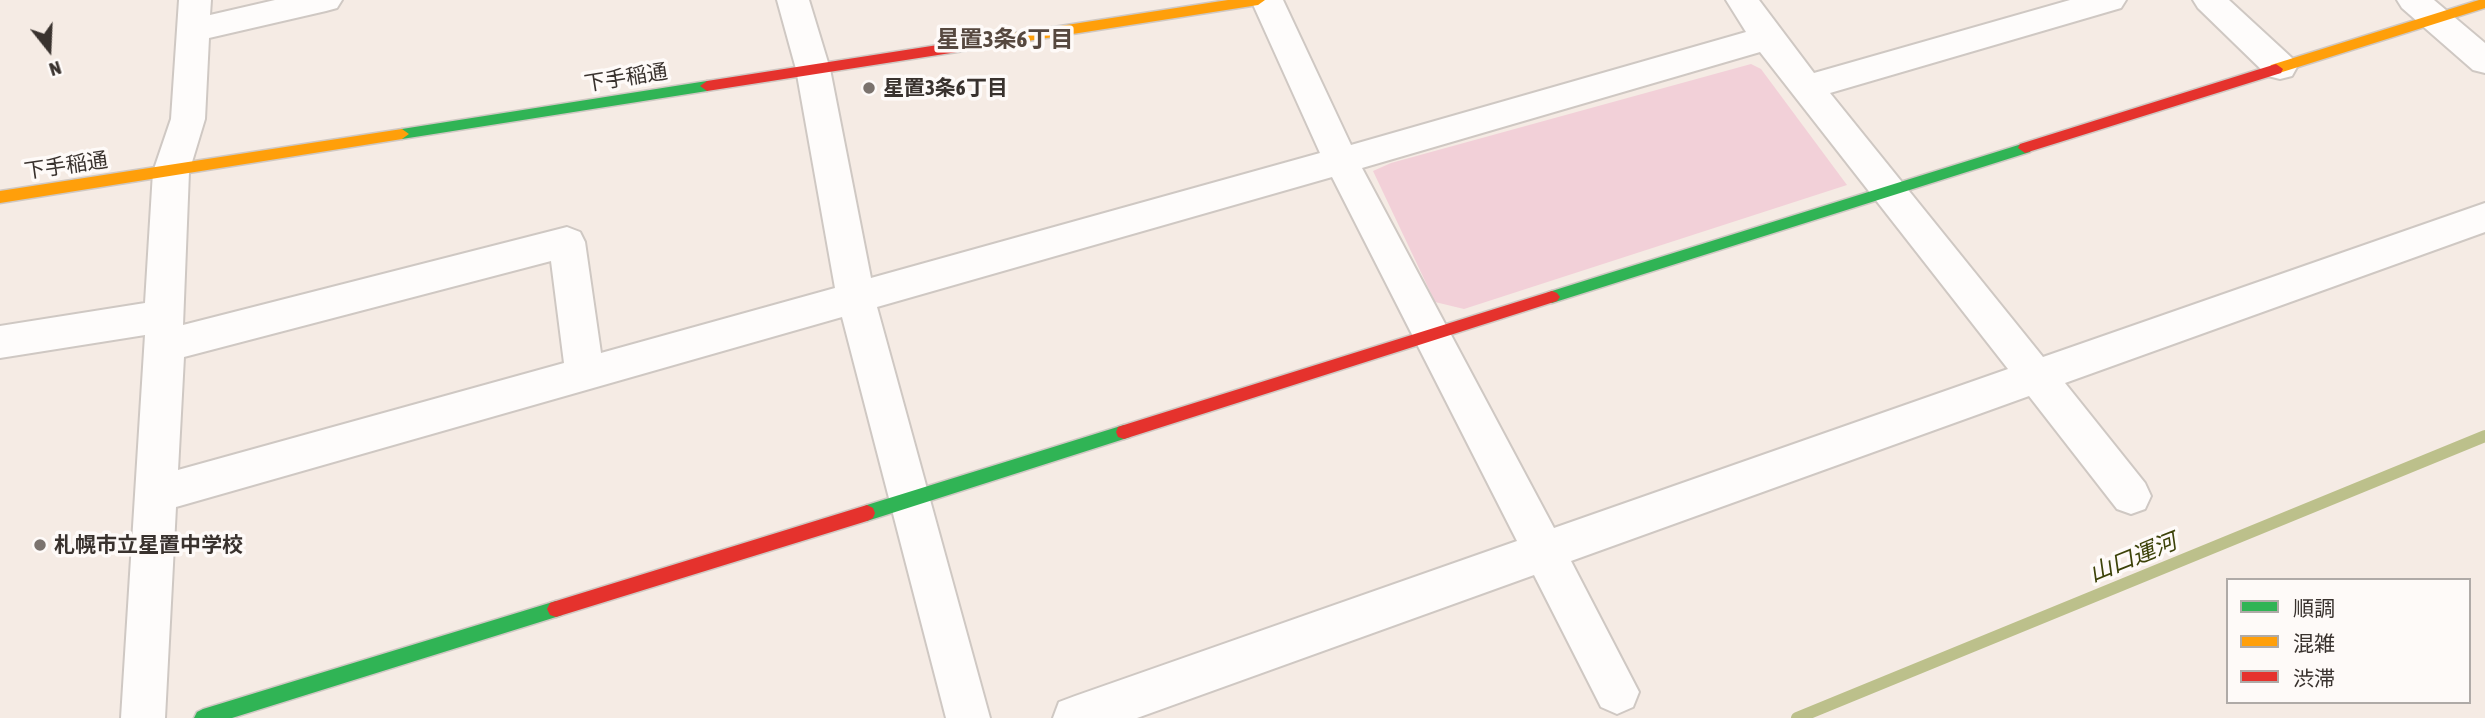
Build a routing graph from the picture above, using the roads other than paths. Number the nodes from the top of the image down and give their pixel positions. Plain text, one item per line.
1 (326, 0) edge
2 (793, 0) edge
3 (1258, 0) edge
4 (1268, 0) edge
5 (1742, 0) edge
6 (2110, 0) edge
7 (2209, 0) edge
8 (2485, 3) edge
9 (2424, 9) edge
10 (195, 15) edge
11 (1767, 38) junction
12 (2485, 61) edge
13 (2280, 66) junction
14 (813, 69) junction
15 (1806, 88) junction
16 (1341, 161) junction
17 (171, 172) junction
18 (1888, 190) junction
19 (0, 197) edge
20 (2485, 217) edge
21 (856, 298) junction
22 (164, 331) junction
23 (1432, 335) junction
24 (0, 342) edge
25 (585, 374) junction
26 (2037, 376) junction
27 (155, 495) junction
28 (2131, 496) dead end
29 (910, 500) junction
30 (1545, 551) junction
31 (1617, 692) dead end
32 (143, 718) edge
33 (203, 718) edge
34 (968, 718) edge
35 (1075, 718) edge

1 - 10 street
2 - 14 street
3 - 14 street, 下手稲通
4 - 16 street
5 - 11 street
6 - 15 street
7 - 13 street
8 - 9 street
9 - 12 street
9 - 13 street
10 - 17 street
11 - 15 street
11 - 16 street
13 - 18 street
14 - 17 street, 下手稲通
14 - 21 street
15 - 18 street
16 - 21 street
16 - 23 street
17 - 19 street, 下手稲通
17 - 22 street
18 - 23 street
18 - 26 street
20 - 26 street
21 - 25 street
21 - 29 street
22 - 24 street
22 - 25 street
22 - 27 street
23 - 29 street
23 - 30 street
25 - 27 street
26 - 28 street
26 - 30 street
27 - 32 street
29 - 33 street
29 - 34 street
30 - 31 street
30 - 35 street

